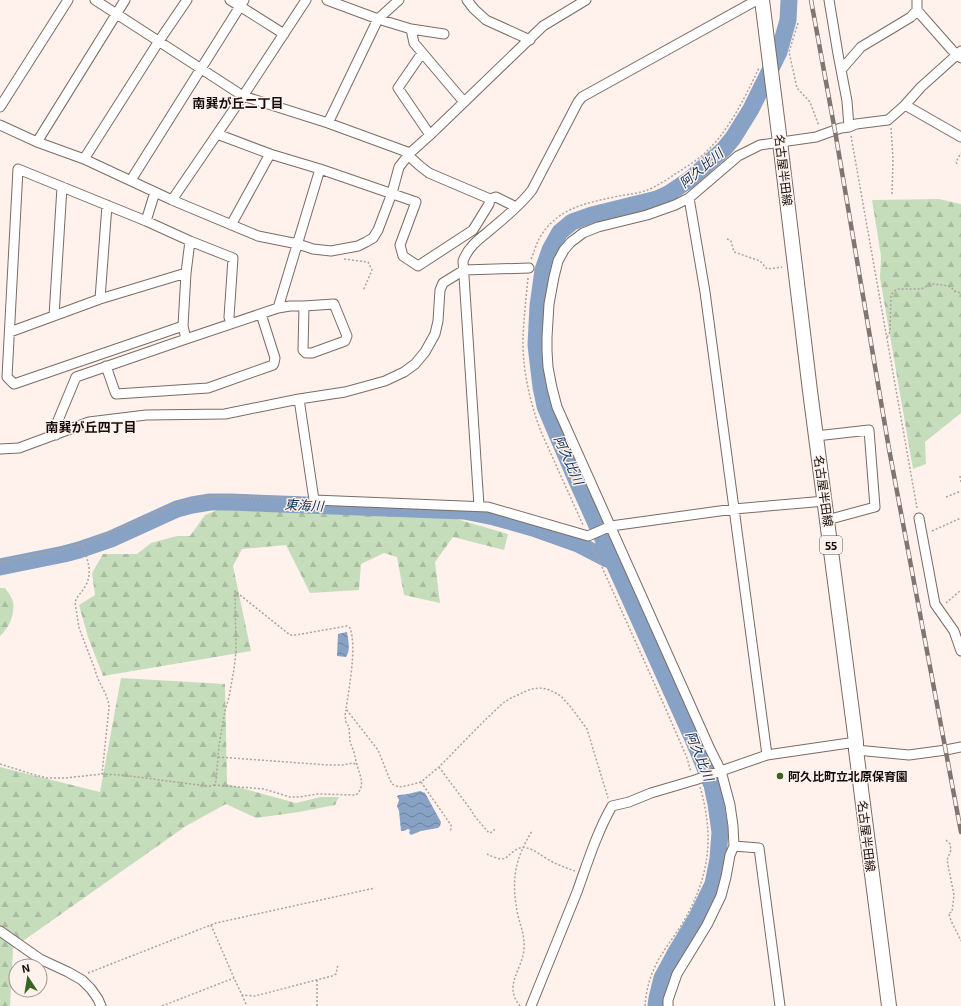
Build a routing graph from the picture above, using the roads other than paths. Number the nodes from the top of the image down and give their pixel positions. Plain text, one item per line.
1 (68, 0) edge
2 (95, 0) edge
3 (125, 0) edge
4 (186, 0) edge
5 (230, 0) edge
6 (306, 0) edge
7 (327, 0) edge
8 (399, 0) edge
9 (467, 0) edge
10 (586, 0) edge
11 (757, 0) edge
12 (762, 0) edge
13 (828, 0) edge
14 (918, 2) edge
15 (242, 3) edge
16 (116, 14) junction
17 (378, 19) junction
18 (411, 29) junction
19 (284, 34) junction
20 (444, 34) dead end
21 (530, 40) junction
22 (159, 41) junction
23 (422, 53) junction
24 (960, 55) edge
25 (201, 68) junction
26 (841, 70) junction
27 (243, 96) junction
28 (464, 102) junction
29 (905, 104) junction
30 (0, 107) edge
31 (328, 123) junction
32 (0, 126) edge
33 (849, 127) junction
34 (217, 134) junction
35 (430, 135) junction
36 (961, 138) edge
37 (37, 142) junction
38 (780, 142) junction
39 (270, 154) junction
40 (409, 155) junction
41 (84, 159) junction
42 (320, 169) junction
43 (131, 180) junction
44 (62, 187) junction
45 (154, 192) junction
46 (392, 193) junction
47 (689, 198) junction
48 (490, 199) junction
49 (172, 200) junction
50 (107, 205) junction
51 (516, 207) junction
52 (146, 221) junction
53 (231, 225) junction
54 (190, 242) junction
55 (298, 244) junction
56 (529, 267) road end
57 (464, 270) junction
58 (186, 273) junction
59 (100, 299) junction
60 (304, 306) junction
61 (278, 308) junction
62 (261, 314) junction
63 (54, 316) junction
64 (231, 324) junction
65 (183, 326) junction
66 (10, 332) junction
67 (186, 339) junction
68 (106, 366) junction
69 (299, 399) junction
70 (56, 435) junction
71 (816, 436) junction
72 (0, 449) edge
73 (825, 501) junction
74 (479, 506) junction
75 (734, 509) junction
76 (919, 518) road end
77 (827, 520) junction
78 (611, 526) junction
79 (961, 651) edge
80 (856, 746) junction
81 (961, 747) edge
82 (767, 755) junction
83 (721, 771) junction
84 (734, 846) junction
85 (0, 930) edge
86 (101, 1006) edge
87 (531, 1006) edge
88 (668, 1006) edge
89 (780, 1006) edge
90 (889, 1006) edge

1 - 30 street
2 - 16 street
3 - 16 street
4 - 22 street
5 - 15 street
6 - 19 street
7 - 17 street
8 - 17 street
9 - 21 street
10 - 21 street
11 - 51 street
12 - 38 main road, 名古屋半田線 / 55
13 - 26 street
14 - 24 street
14 - 26 street
15 - 19 street
15 - 25 street
16 - 22 street
16 - 37 street
17 - 18 street
17 - 31 street
18 - 20 street
18 - 23 street
19 - 27 street
21 - 28 street
22 - 25 street
22 - 41 street
23 - 28 street
23 - 35 street
24 - 29 street
25 - 27 street
25 - 43 street
26 - 33 street
27 - 31 street
27 - 34 street
28 - 35 street
29 - 33 street
29 - 36 street
31 - 40 street
32 - 37 street
33 - 38 street
34 - 39 street
34 - 49 street
35 - 40 street
37 - 41 street
38 - 47 street
38 - 71 main road, 名古屋半田線 / 55
39 - 42 street
39 - 53 street
40 - 46 street
40 - 48 street
41 - 43 street
42 - 46 street
42 - 55 street
43 - 45 street
44 - 50 street
44 - 63 street
44 - 66 street
45 - 49 street
45 - 52 street
46 - 48 street
46 - 55 street
47 - 75 street
47 - 78 street
48 - 51 street
49 - 53 street
50 - 52 street
50 - 59 street
51 - 57 street
52 - 54 street
53 - 55 street
54 - 58 street
54 - 64 street
55 - 61 street
56 - 57 street
57 - 69 street
57 - 74 street
58 - 59 street
58 - 65 street
59 - 63 street
60 - 60 street
60 - 61 street
61 - 62 street
62 - 64 street
62 - 68 street
63 - 66 street
64 - 67 street
65 - 66 street
65 - 67 street
67 - 68 street
68 - 70 street
69 - 70 street
69 - 74 street
70 - 72 street
71 - 73 main road, 名古屋半田線 / 55
71 - 77 street
73 - 75 street
73 - 77 main road, 名古屋半田線 / 55
74 - 78 street
75 - 78 street
75 - 82 street
76 - 79 street
77 - 80 main road, 名古屋半田線 / 55
78 - 83 street
80 - 81 street
80 - 82 street
80 - 90 main road, 名古屋半田線 / 55
82 - 83 street
83 - 84 street
83 - 87 street
84 - 88 street
84 - 89 street
85 - 86 street

